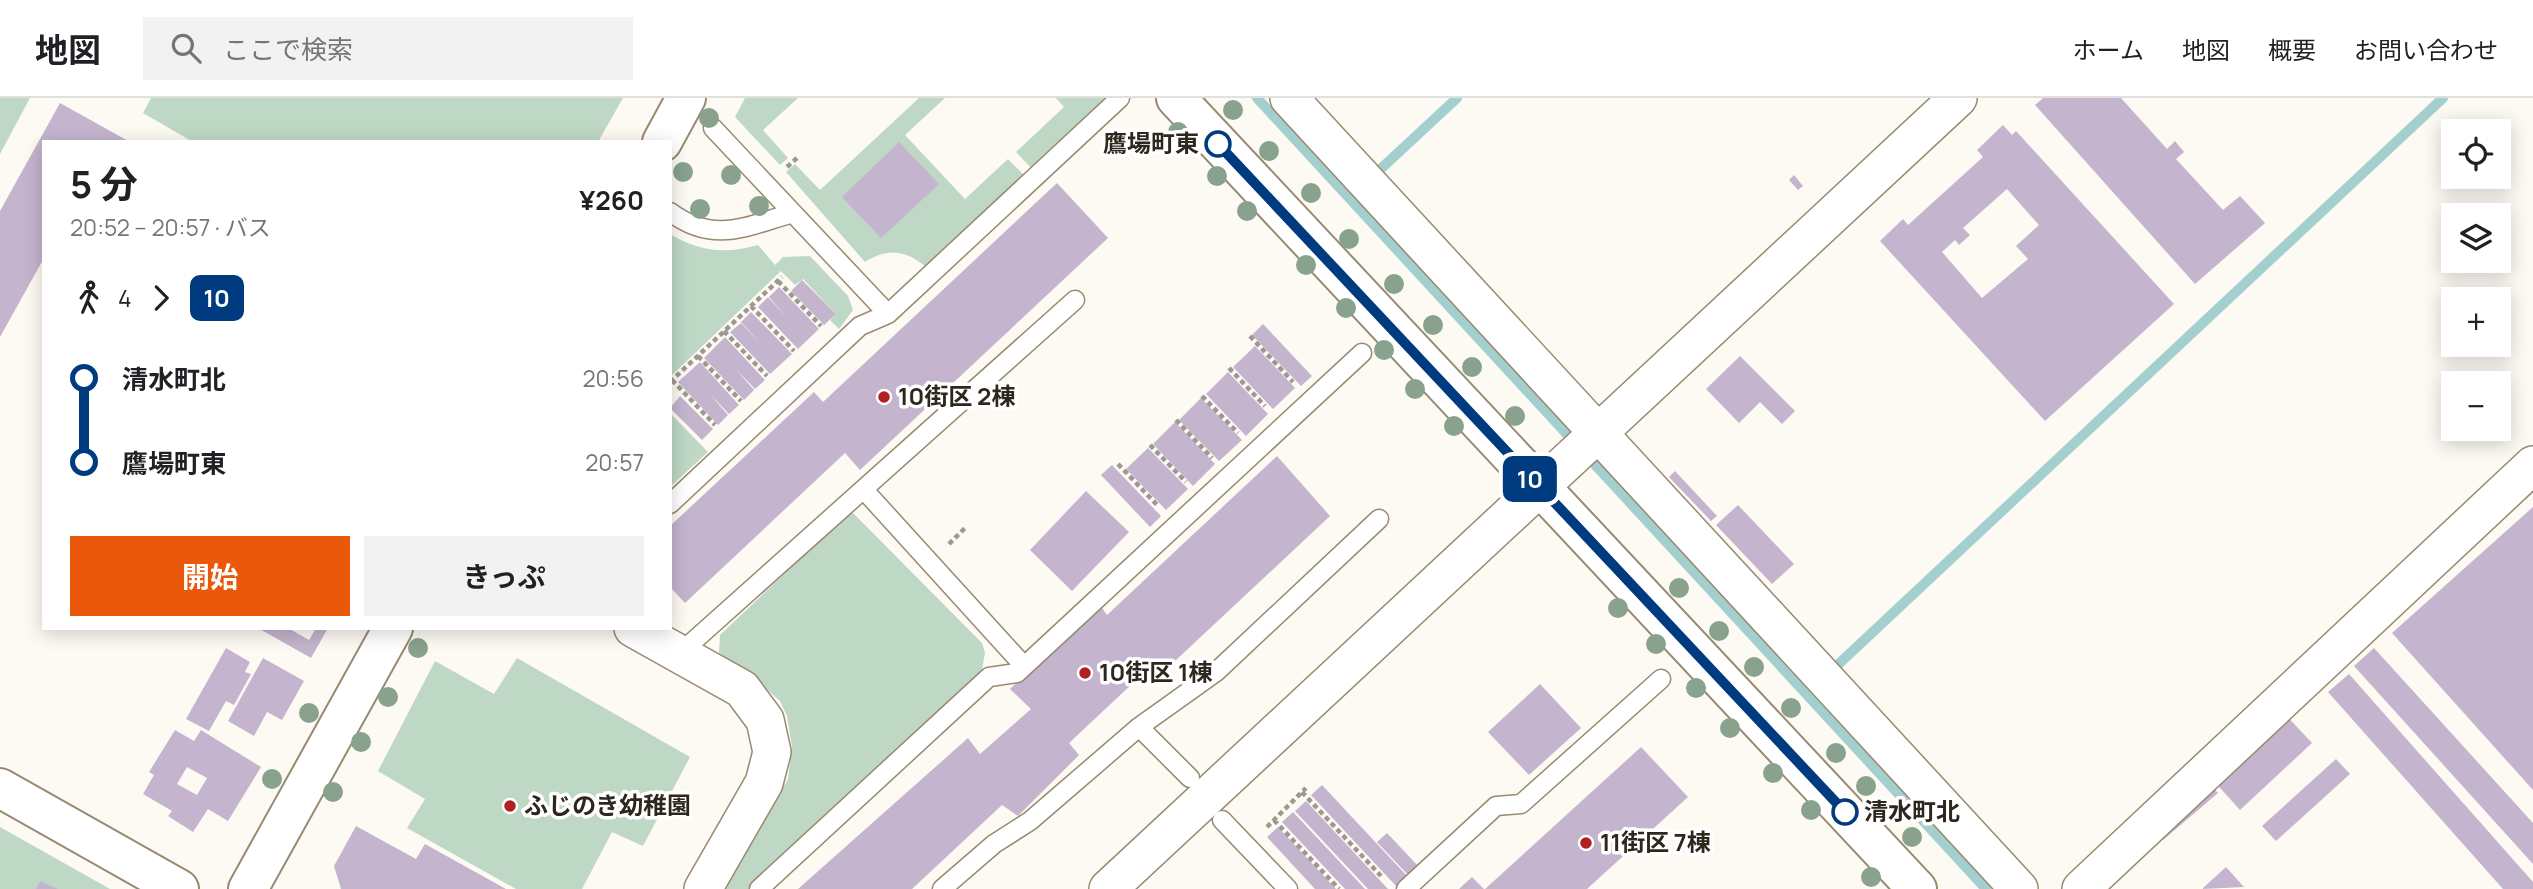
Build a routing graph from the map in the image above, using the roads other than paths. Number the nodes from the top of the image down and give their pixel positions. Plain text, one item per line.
1 (686, 98) edge
2 (1120, 98) edge
3 (1176, 98) edge
4 (1289, 98) edge
5 (1958, 98) edge
6 (713, 128) dead end
7 (663, 140) edge
8 (672, 213) edge
9 (793, 213) junction
10 (1076, 300) dead end
11 (888, 314) junction
12 (1362, 353) dead end
13 (1586, 445) junction
14 (2533, 466) edge
15 (1539, 488) junction
16 (865, 491) junction
17 (672, 502) edge
18 (1379, 519) dead end
19 (392, 630) edge
20 (637, 630) edge
21 (678, 654) junction
22 (1024, 666) junction
23 (1661, 679) dead end
24 (1139, 727) junction
25 (1190, 778) dead end
26 (0, 788) edge
27 (1223, 820) dead end
28 (179, 889) edge
29 (248, 889) edge
30 (703, 889) edge
31 (759, 889) edge
32 (942, 889) edge
33 (1108, 889) edge
34 (1288, 889) edge
35 (1406, 889) edge
36 (1917, 889) edge
37 (2019, 889) edge
38 (2081, 889) edge

1 - 7 street
2 - 11 lane
3 - 15 street
4 - 13 street
5 - 13 street
6 - 9 lane
8 - 9 lane
9 - 11 lane
10 - 16 lane
11 - 17 lane
12 - 22 lane
13 - 15 street
13 - 37 street
14 - 38 street
15 - 33 street
15 - 36 street
16 - 21 lane
16 - 22 lane
18 - 24 lane
19 - 29 street
20 - 21 street
21 - 30 street
22 - 31 lane
23 - 35 lane
24 - 25 lane
24 - 32 lane
26 - 28 street
27 - 34 lane

